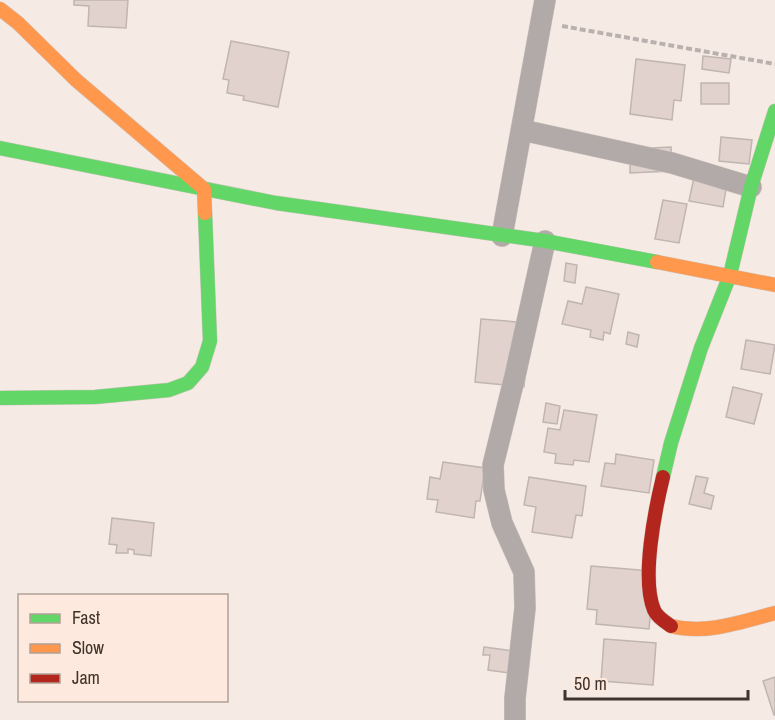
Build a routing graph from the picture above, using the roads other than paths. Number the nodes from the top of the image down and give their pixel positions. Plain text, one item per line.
1 (545, 0) edge
2 (0, 9) edge
3 (775, 111) edge
4 (522, 130) junction
5 (0, 148) edge
6 (751, 187) junction
7 (204, 189) junction
8 (502, 236) junction
9 (545, 241) junction
10 (730, 275) junction
11 (775, 285) edge
12 (0, 398) edge
13 (775, 613) edge
14 (515, 720) edge

1 - 4 street
2 - 7 street
3 - 6 street
4 - 6 street
4 - 8 street
5 - 7 street
6 - 10 street
7 - 8 street
7 - 12 street
8 - 9 street
9 - 10 street
9 - 14 street
10 - 11 street
10 - 13 street

